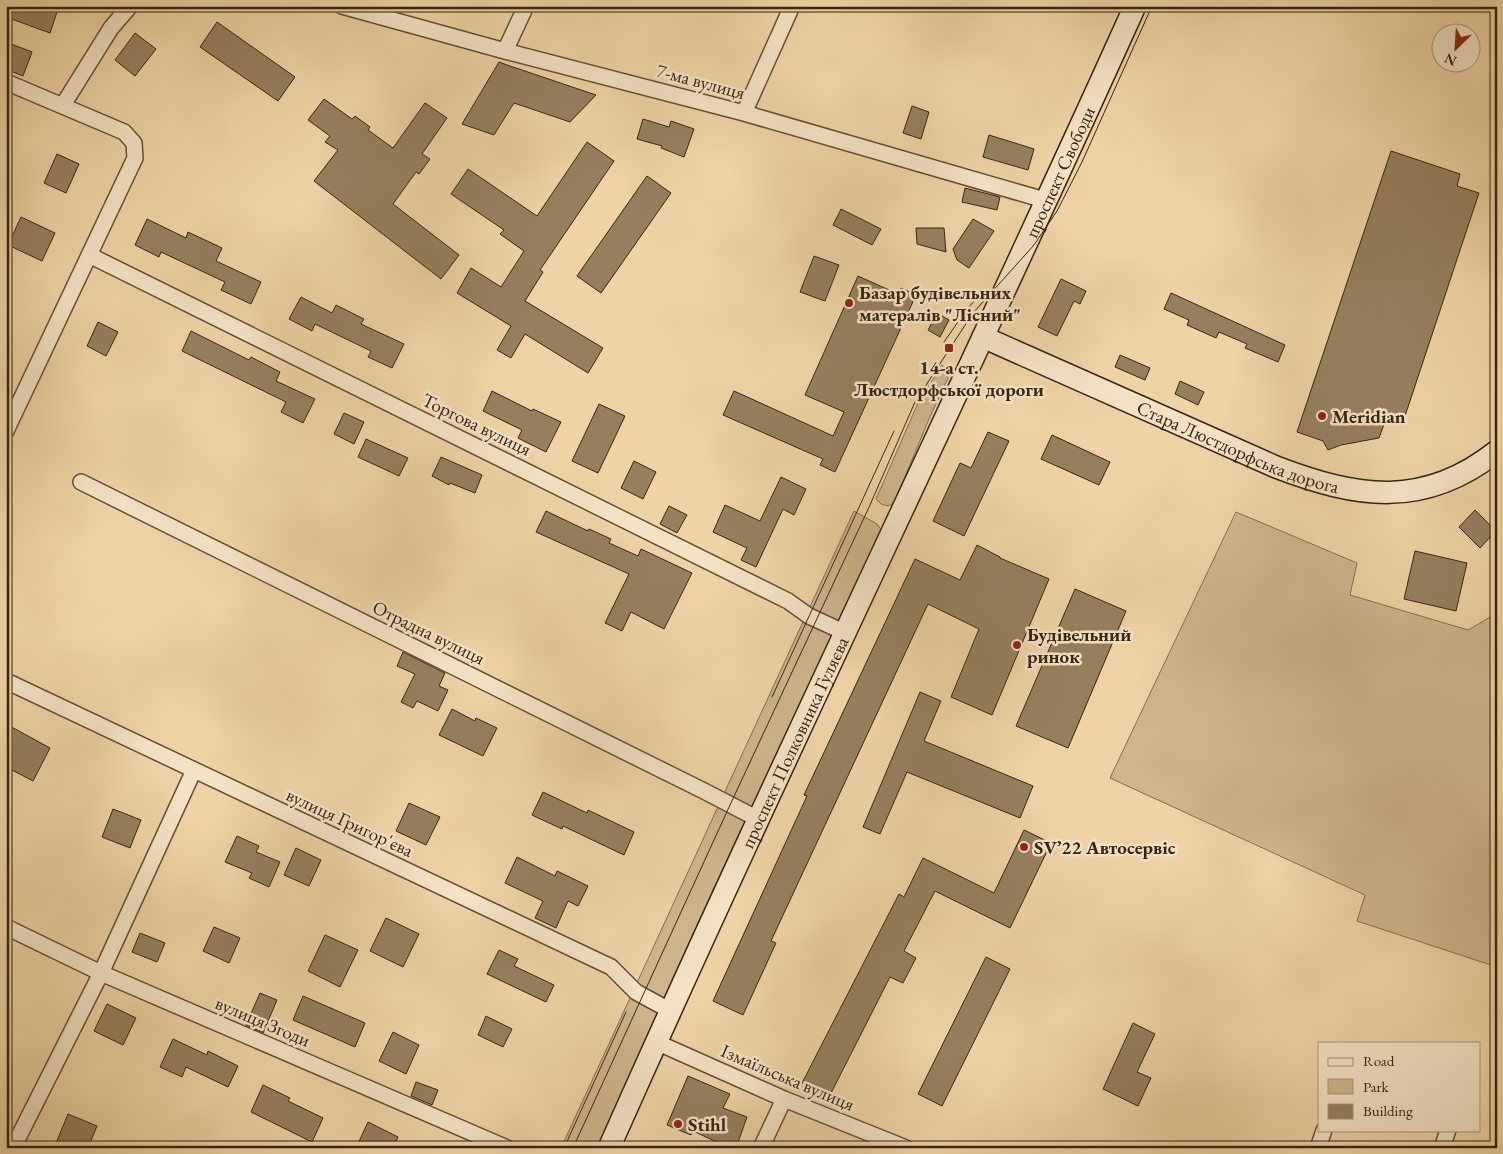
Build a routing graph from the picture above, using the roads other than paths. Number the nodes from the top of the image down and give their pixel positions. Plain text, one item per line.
1 (130, 6) edge
2 (342, 6) edge
3 (526, 6) edge
4 (792, 6) edge
5 (1135, 6) edge
6 (505, 51) junction
7 (6, 82) edge
8 (63, 106) junction
9 (744, 113) junction
10 (1048, 201) junction
11 (89, 255) junction
12 (983, 337) junction
13 (6, 431) edge
14 (1497, 451) edge
15 (81, 482) dead end
16 (846, 633) junction
17 (6, 681) edge
18 (194, 770) junction
19 (758, 820) junction
20 (6, 927) edge
21 (101, 973) junction
22 (670, 1010) junction
23 (656, 1042) junction
24 (784, 1099) junction
25 (1323, 1132) edge
26 (1447, 1132) edge
27 (13, 1148) edge
28 (507, 1148) edge
29 (609, 1148) edge
30 (761, 1148) edge
31 (906, 1148) edge
32 (1318, 1148) edge
33 (1442, 1148) edge

1 - 8 street
2 - 6 street, 7-ма вулиця
3 - 6 street
4 - 9 street
5 - 10 main road, проспект Свободи
6 - 9 street, 7-ма вулиця
7 - 8 street
8 - 11 street
9 - 10 street, 7-ма вулиця
10 - 12 main road, проспект Свободи
11 - 13 street
11 - 16 street, Торгова вулиця
12 - 14 main road, Стара Люстдорфська дорога
12 - 16 main road, проспект Полковника Гуляєва
15 - 19 street, Отрадна вулиця
16 - 19 main road, проспект Полковника Гуляєва
17 - 18 street, вулиця Григор'єва
18 - 21 street
18 - 22 street, вулиця Григор'єва
19 - 22 main road, проспект Полковника Гуляєва
20 - 21 street, вулиця Згоди
21 - 27 street
21 - 28 street, вулиця Згоди
22 - 23 main road, проспект Полковника Гуляєва
23 - 24 street, Ізмаїльська вулиця
23 - 29 main road, проспект Полковника Гуляєва
24 - 30 street
24 - 31 street, Ізмаїльська вулиця
25 - 32 street
26 - 33 street

